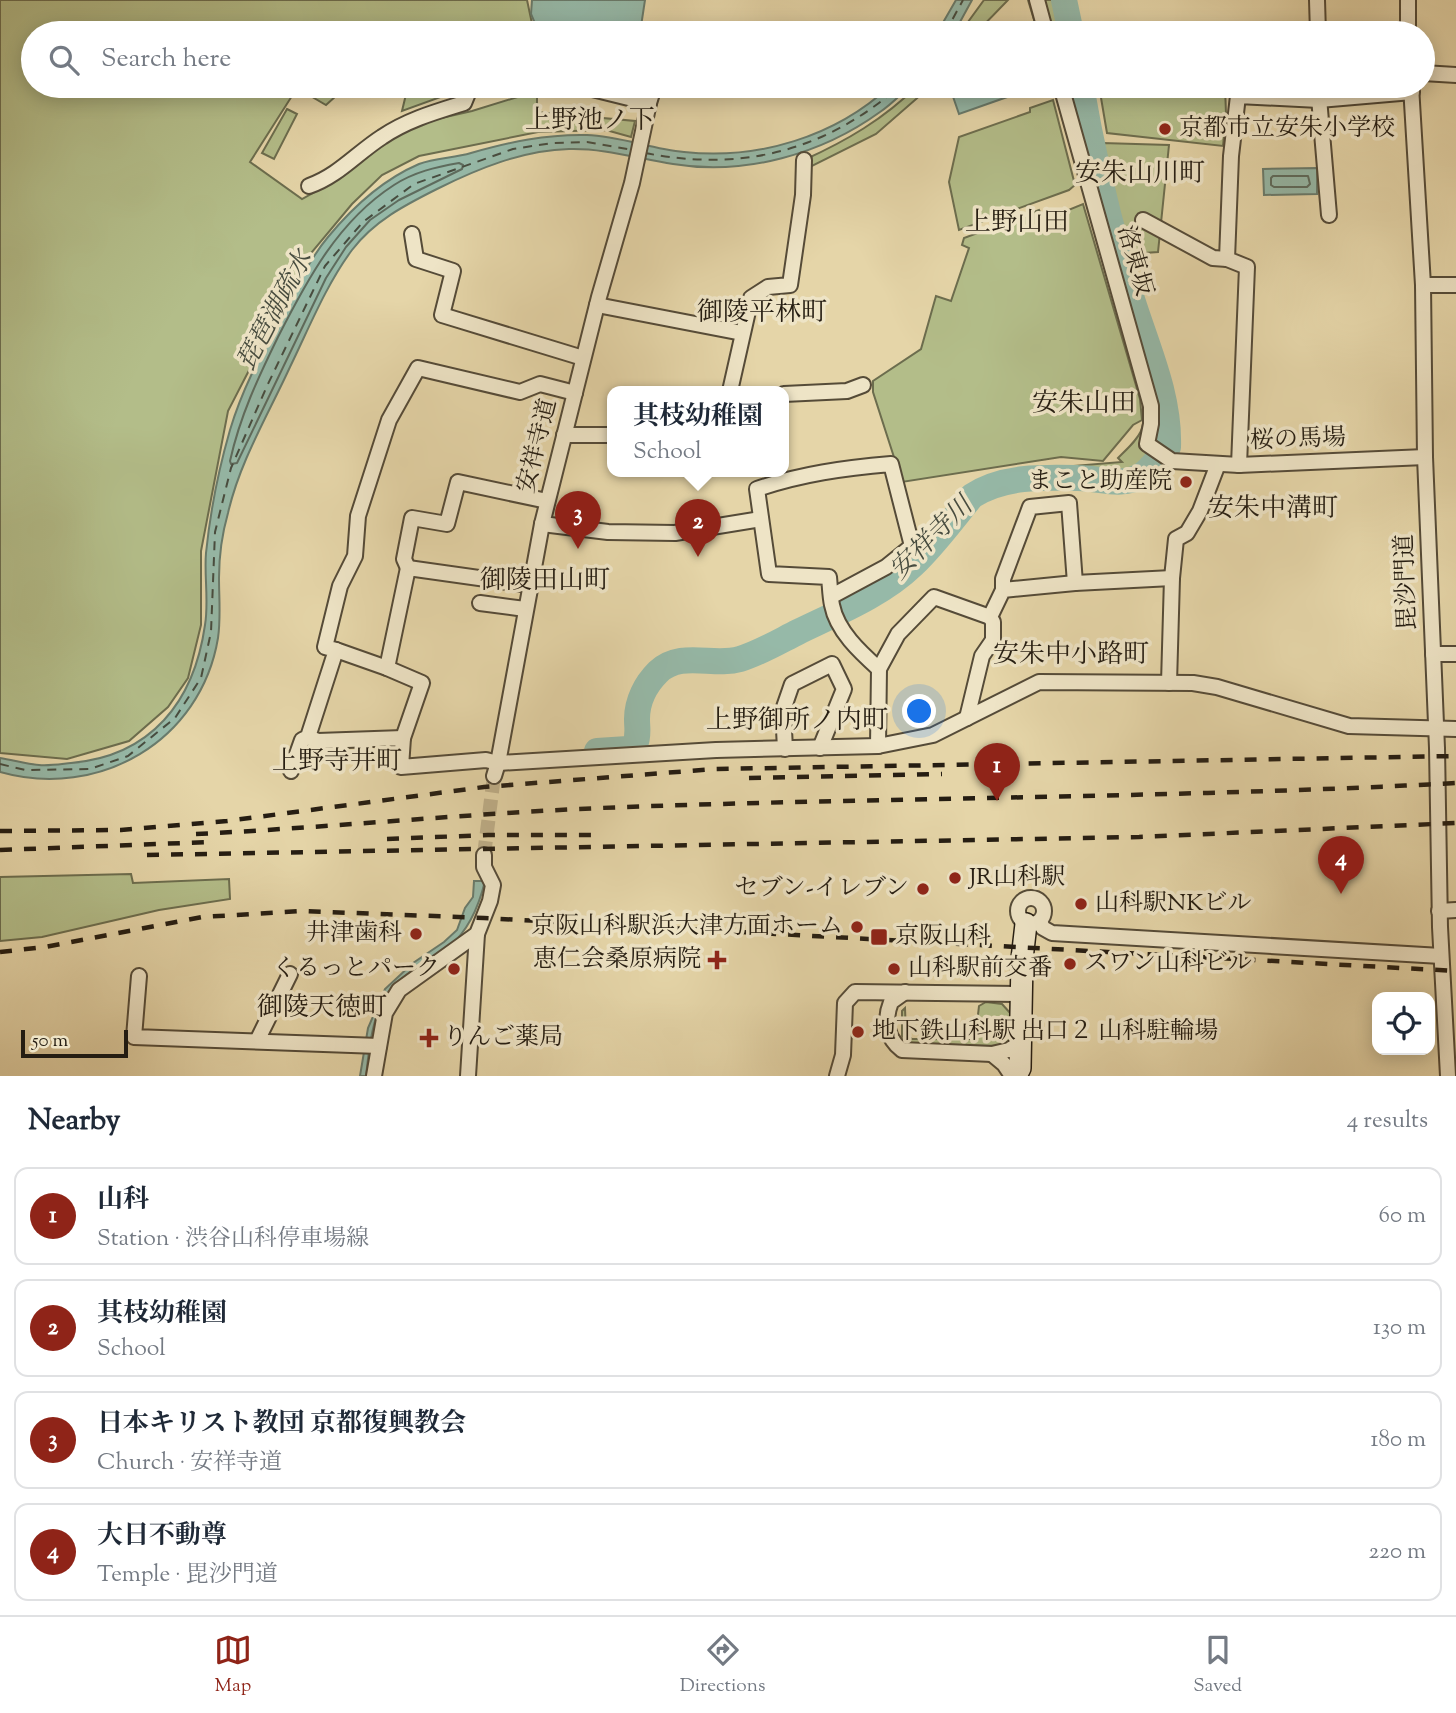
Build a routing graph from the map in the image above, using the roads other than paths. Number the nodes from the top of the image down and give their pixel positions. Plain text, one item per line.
1 (1037, 0) edge
2 (1317, 0) edge
3 (1408, 0) edge
4 (1043, 21) edge
5 (1318, 21) edge
6 (1408, 21) edge
7 (1435, 74) edge
8 (1456, 75) edge
9 (466, 98) edge
10 (629, 98) edge
11 (651, 98) edge
12 (1064, 98) edge
13 (1238, 98) edge
14 (1319, 98) edge
15 (1412, 98) edge
16 (649, 103) junction
17 (804, 160) dead end
18 (309, 186) dead end
19 (1329, 215) dead end
20 (1143, 220) dead end
21 (412, 234) dead end
22 (1227, 259) junction
23 (1423, 285) junction
24 (1456, 285) edge
25 (597, 305) junction
26 (742, 332) junction
27 (583, 358) junction
28 (863, 384) dead end
29 (731, 386) edge
30 (575, 393) junction
31 (789, 394) edge
32 (564, 435) junction
33 (607, 435) edge
34 (1425, 457) junction
35 (1172, 461) joint
36 (1218, 464) junction
37 (1239, 465) junction
38 (547, 501) junction
39 (761, 519) junction
40 (542, 524) junction
41 (408, 568) junction
42 (1172, 578) junction
43 (1075, 583) junction
44 (529, 585) junction
45 (1003, 590) junction
46 (832, 600) junction
47 (480, 603) dead end
48 (524, 608) junction
49 (990, 617) junction
50 (336, 650) junction
51 (1433, 654) junction
52 (1456, 654) edge
53 (387, 668) junction
54 (879, 669) junction
55 (1169, 683) junction
56 (967, 718) junction
57 (1456, 729) edge
58 (1436, 730) junction
59 (308, 737) junction
60 (403, 738) junction
61 (878, 746) junction
62 (820, 748) junction
63 (785, 749) junction
64 (496, 770) junction
65 (291, 771) dead end
66 (484, 855) tunnel mouth
67 (1456, 910) edge
68 (1440, 911) junction
69 (1033, 923) joint
70 (477, 934) junction
71 (1441, 956) junction
72 (290, 974) dead end
73 (139, 976) dead end
74 (905, 992) junction
75 (1021, 994) junction
76 (257, 1041) junction
77 (1021, 1042) junction
78 (377, 1046) junction
79 (992, 1054) junction
80 (374, 1076) edge
81 (468, 1076) edge
82 (837, 1076) edge
83 (1014, 1076) edge
84 (1448, 1076) edge

1 - 4 street
2 - 5 street
3 - 6 street
7 - 8 street
9 - 18 street
10 - 16 street
11 - 16 street, 安祥寺道
12 - 35 street, 洛東坂
13 - 22 street
14 - 19 street
15 - 23 street, 毘沙門道
16 - 25 street, 安祥寺道
17 - 26 street
20 - 22 street
21 - 27 street
22 - 37 street
23 - 24 street
23 - 34 street, 毘沙門道
25 - 26 street
25 - 27 street, 安祥寺道
26 - 29 street
27 - 30 street, 安祥寺道
28 - 31 street
30 - 32 street, 安祥寺道
30 - 50 street
32 - 33 street
32 - 38 street, 安祥寺道
34 - 37 street, 桜の馬場
34 - 51 street, 毘沙門道
35 - 36 street, 桜の馬場
36 - 37 street, 桜の馬場
36 - 42 street
38 - 40 street, 安祥寺道
38 - 41 street
39 - 40 street
39 - 46 street
39 - 46 street
40 - 44 street, 安祥寺道
41 - 44 street
41 - 53 street
42 - 43 street
42 - 55 street
43 - 45 street
43 - 45 street
44 - 48 street, 安祥寺道
45 - 49 street
46 - 54 street
47 - 48 street
48 - 64 street, 安祥寺道
49 - 54 street
49 - 56 street
50 - 53 street
50 - 59 street
51 - 52 street
51 - 58 street, 毘沙門道
53 - 60 street
54 - 61 street
55 - 56 street
55 - 58 street
56 - 61 street
57 - 58 street
58 - 68 street, 毘沙門道
59 - 60 street
59 - 65 street
60 - 64 street
61 - 62 street
62 - 63 street
62 - 63 street
63 - 64 street
66 - 70 street
67 - 68 street
68 - 71 street, 毘沙門道
69 - 71 street
69 - 75 main road
70 - 78 street
70 - 81 street
71 - 84 street, 毘沙門道
72 - 76 street
73 - 76 street
74 - 75 street
74 - 79 street
74 - 82 street
75 - 77 main road
76 - 78 street
77 - 79 street
77 - 83 main road
78 - 80 street
79 - 83 street

